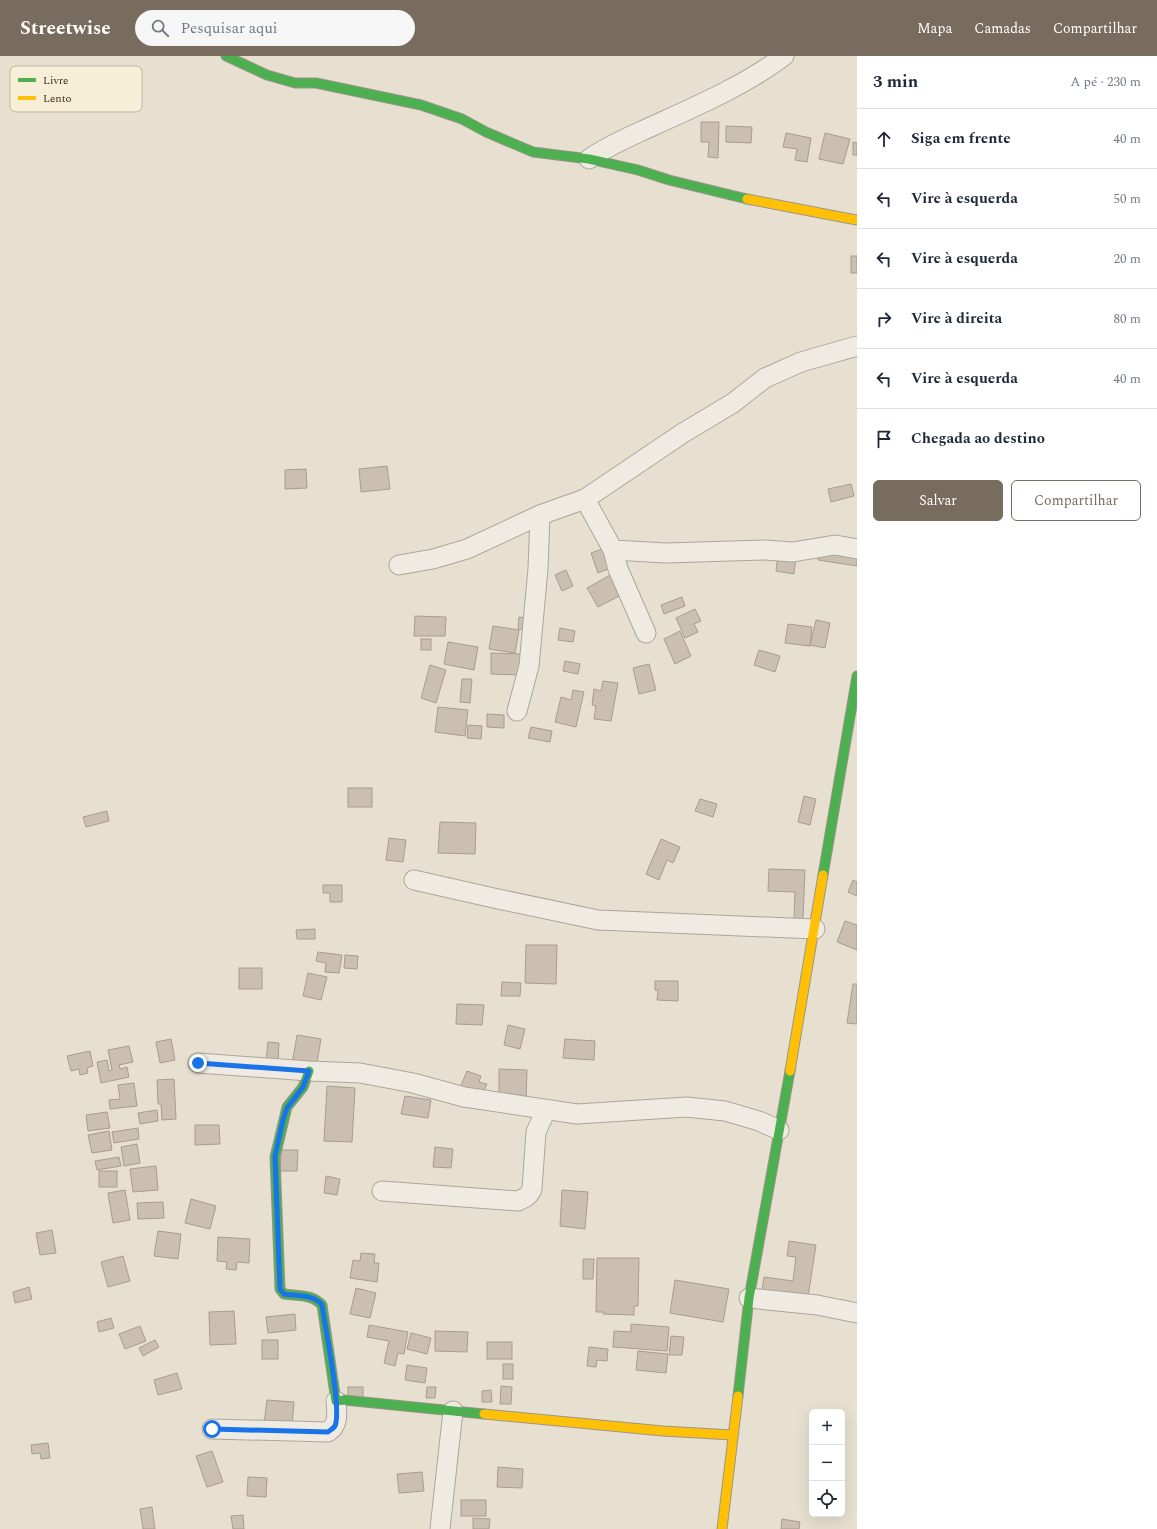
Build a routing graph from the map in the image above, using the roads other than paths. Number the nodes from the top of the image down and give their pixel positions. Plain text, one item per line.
1 (226, 56) edge
2 (784, 56) edge
3 (589, 159) junction
4 (857, 220) edge
5 (857, 346) edge
6 (585, 499) junction
7 (540, 515) junction
8 (857, 549) edge
9 (613, 550) junction
10 (399, 565) dead end
11 (646, 633) dead end
12 (857, 676) edge
13 (517, 711) dead end
14 (414, 880) dead end
15 (815, 929) junction
16 (198, 1063) dead end
17 (309, 1071) junction
18 (546, 1110) junction
19 (779, 1130) junction
20 (382, 1191) dead end
21 (749, 1298) junction
22 (857, 1313) edge
23 (336, 1401) junction
24 (453, 1411) junction
25 (212, 1429) dead end
26 (732, 1435) junction
27 (440, 1529) edge
28 (722, 1529) edge

1 - 3 street
2 - 3 street
3 - 4 street
5 - 6 street
6 - 7 street
6 - 9 street
7 - 10 street
7 - 13 street
8 - 9 street
9 - 11 street
12 - 15 street
14 - 15 street
15 - 19 street
16 - 17 street
17 - 18 street
17 - 23 street
18 - 19 street
18 - 20 street
19 - 21 street
21 - 22 street
21 - 26 street
23 - 24 street
23 - 25 street
24 - 26 street
24 - 27 street
26 - 28 street

